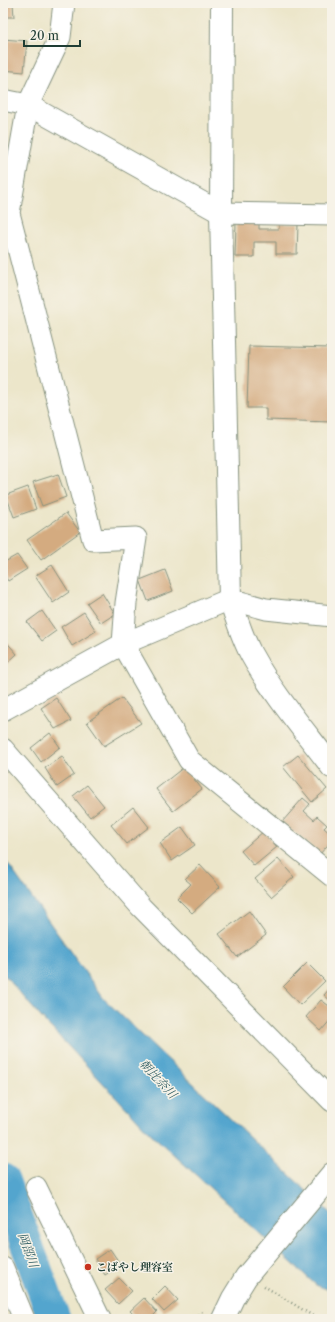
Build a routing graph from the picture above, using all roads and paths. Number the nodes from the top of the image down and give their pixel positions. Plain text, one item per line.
1 (64, 3) edge
2 (222, 3) edge
3 (3, 100) edge
4 (28, 105) junction
5 (221, 212) junction
6 (332, 215) edge
7 (230, 599) junction
8 (332, 616) edge
9 (123, 644) junction
10 (3, 710) edge
11 (3, 749) edge
12 (332, 767) edge
13 (332, 876) edge
14 (332, 1101) edge
15 (332, 1174) edge
16 (36, 1187) dead end
17 (3, 1268) edge
18 (251, 1271) junction
19 (24, 1319) edge
20 (100, 1319) edge
21 (223, 1319) edge
22 (318, 1319) edge

1 - 4 street
2 - 5 street
3 - 4 street
4 - 5 street
4 - 9 street
5 - 6 street
5 - 7 street
7 - 8 street
7 - 9 street
7 - 12 street
9 - 10 street
9 - 13 street
11 - 14 street
15 - 18 street
16 - 20 street
17 - 19 street
18 - 21 street
18 - 22 path

